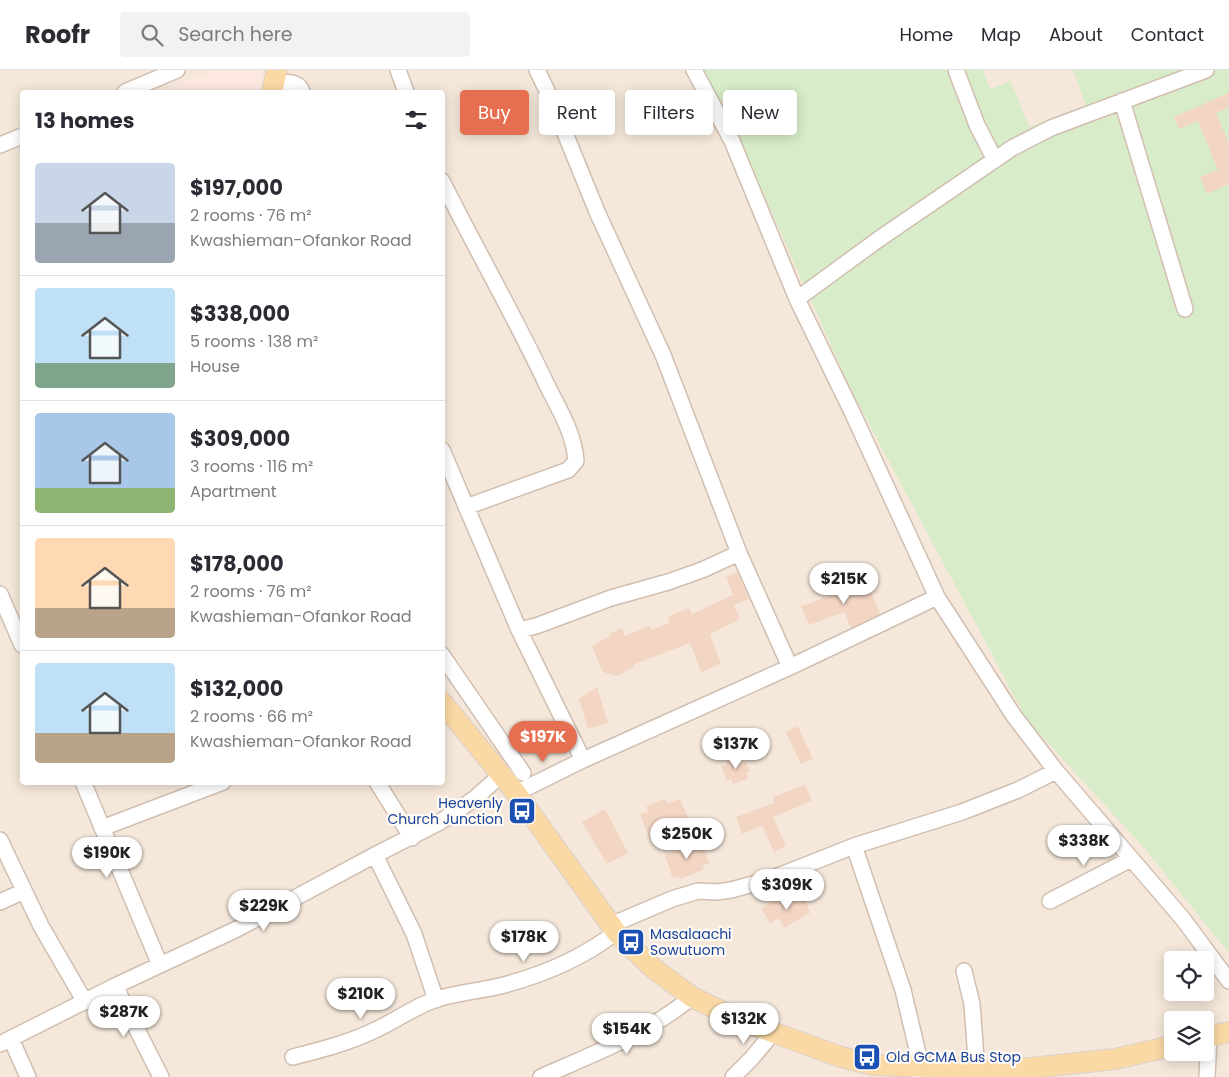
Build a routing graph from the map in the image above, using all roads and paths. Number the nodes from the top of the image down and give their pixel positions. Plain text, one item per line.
1 (178, 70) edge
2 (398, 70) edge
3 (537, 70) edge
4 (694, 70) edge
5 (956, 70) edge
6 (1206, 70) edge
7 (274, 82) edge
8 (130, 90) edge
9 (302, 90) edge
10 (405, 90) edge
11 (1122, 101) junction
12 (20, 137) edge
13 (0, 145) edge
14 (995, 160) junction
15 (445, 187) edge
16 (797, 299) junction
17 (1186, 309) dead end
18 (445, 457) edge
19 (466, 507) junction
20 (739, 553) junction
21 (0, 594) edge
22 (938, 597) junction
23 (17, 620) edge
24 (519, 630) junction
25 (20, 635) edge
26 (445, 659) edge
27 (790, 667) junction
28 (445, 706) edge
29 (583, 760) junction
30 (1056, 771) junction
31 (523, 773) dead end
32 (501, 775) junction
33 (84, 785) edge
34 (215, 785) edge
35 (379, 785) edge
36 (516, 793) junction
37 (102, 828) junction
38 (412, 838) junction
39 (0, 840) edge
40 (854, 846) junction
41 (375, 855) junction
42 (1131, 859) junction
43 (24, 891) junction
44 (1050, 901) dead end
45 (0, 902) edge
46 (614, 928) junction
47 (160, 965) junction
48 (964, 971) dead end
49 (1229, 981) edge
50 (115, 986) junction
51 (692, 997) junction
52 (436, 1000) junction
53 (84, 1002) junction
54 (1229, 1032) edge
55 (773, 1033) junction
56 (1214, 1036) edge
57 (5, 1042) edge
58 (1164, 1048) edge
59 (293, 1057) dead end
60 (1207, 1061) edge
61 (967, 1068) junction
62 (920, 1072) edge
63 (1031, 1073) edge
64 (28, 1077) edge
65 (161, 1077) edge
66 (541, 1077) edge
67 (733, 1077) edge
68 (1207, 1077) edge

1 - 8 street
2 - 10 street
3 - 20 street
4 - 16 street
5 - 14 street
6 - 11 street
7 - 9 street
11 - 14 street
11 - 17 street
12 - 13 street
14 - 16 street
15 - 19 street
16 - 22 street
18 - 19 street
19 - 24 street
20 - 24 street
20 - 27 street
21 - 23 street
22 - 27 street
22 - 30 street
23 - 25 street
24 - 29 street
26 - 31 street
27 - 29 street
28 - 32 main road
29 - 36 street
30 - 40 street
30 - 42 street
32 - 36 main road
32 - 38 street
33 - 37 street
34 - 37 street
35 - 38 street
36 - 46 main road
37 - 47 street
38 - 41 street
39 - 43 street
40 - 46 street
40 - 62 street
41 - 47 street
41 - 52 street
42 - 44 street
42 - 49 street
43 - 45 street
43 - 53 street
46 - 51 main road
46 - 52 street
47 - 50 street
48 - 61 street
50 - 53 street
50 - 65 street
51 - 55 main road
51 - 66 street
52 - 59 street
53 - 57 street
54 - 56 main road
55 - 62 main road
55 - 67 street
57 - 64 street
58 - 63 main road
60 - 68 street
61 - 62 main road
61 - 63 main road

